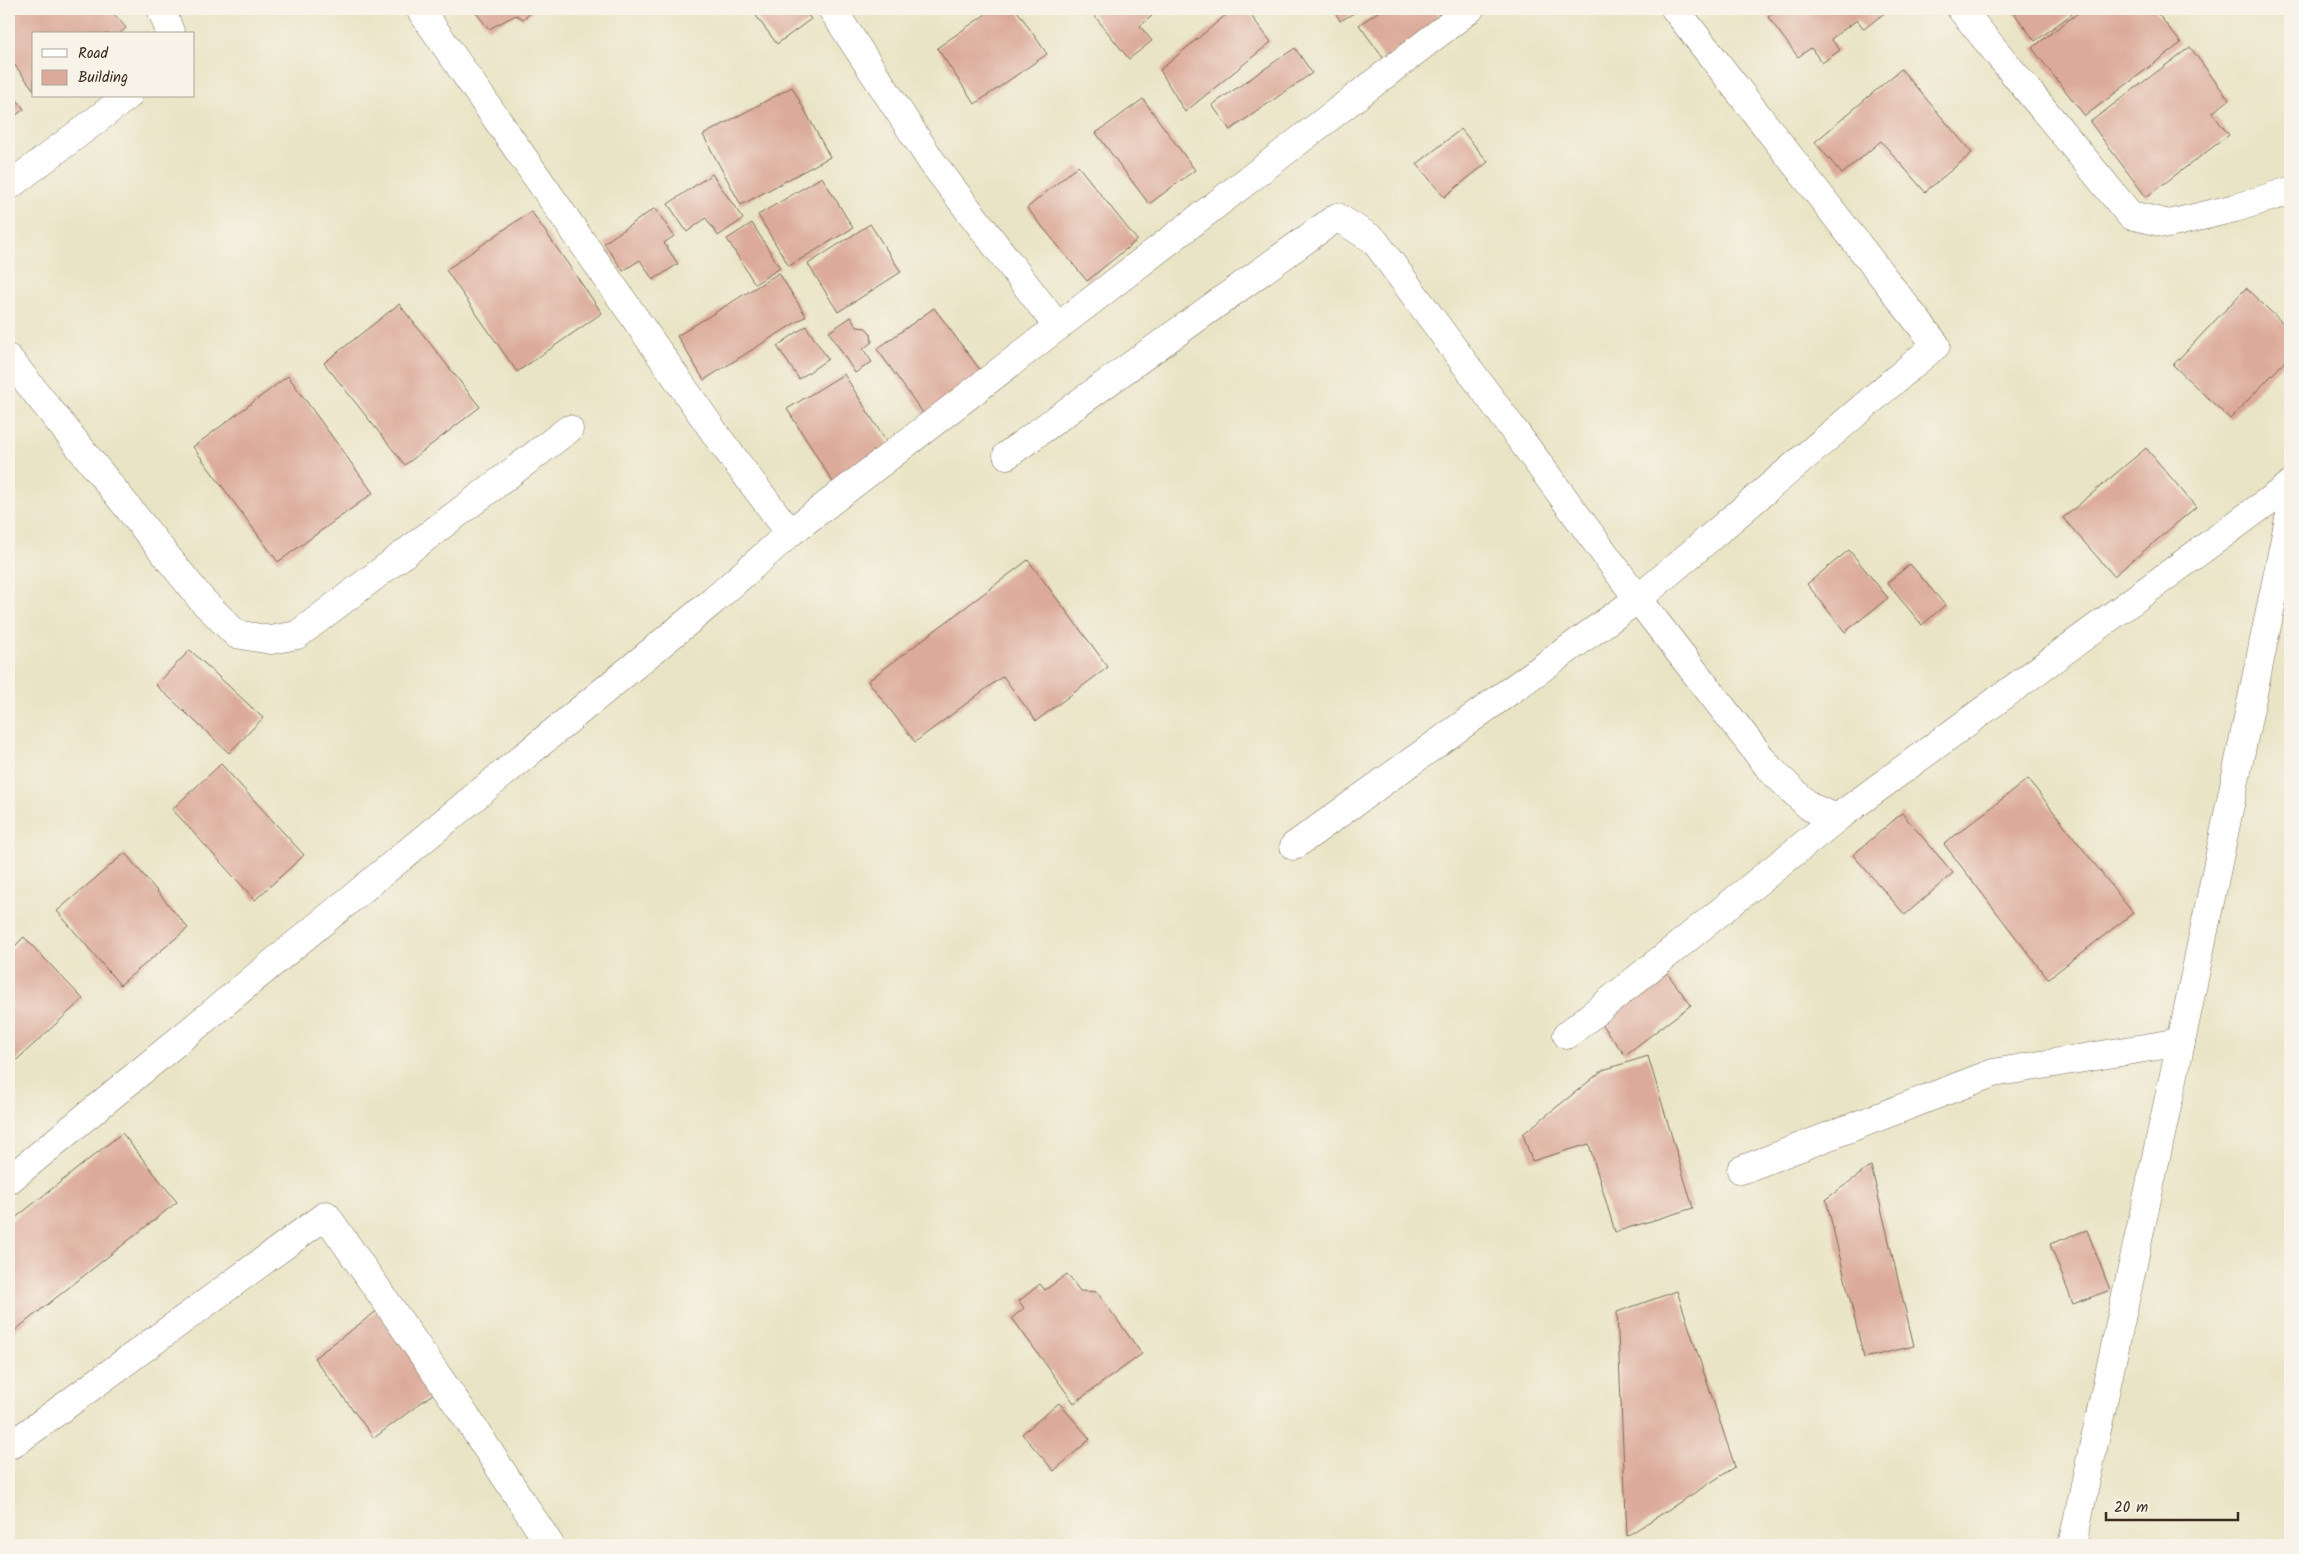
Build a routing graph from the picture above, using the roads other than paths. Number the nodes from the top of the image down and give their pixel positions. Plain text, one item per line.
1 (161, 9) edge
2 (420, 9) edge
3 (832, 9) edge
4 (1470, 9) edge
5 (1675, 9) edge
6 (1961, 9) edge
7 (170, 32) edge
8 (125, 98) edge
9 (9, 186) edge
10 (2290, 191) edge
11 (1058, 327) junction
12 (9, 359) edge
13 (569, 429) dead end
14 (1007, 455) dead end
15 (2290, 485) edge
16 (2290, 514) edge
17 (790, 533) junction
18 (1638, 599) junction
19 (1837, 818) junction
20 (1294, 846) dead end
21 (1567, 1035) dead end
22 (2181, 1042) junction
23 (1741, 1170) dead end
24 (9, 1180) edge
25 (13, 1444) dead end
26 (550, 1545) edge
27 (2072, 1545) edge

1 - 7 street
2 - 17 street
3 - 11 street
4 - 11 street
5 - 18 street
6 - 10 street
8 - 9 street
11 - 17 street
12 - 13 street
14 - 18 street
15 - 19 street
16 - 22 street
17 - 24 street
18 - 19 street
18 - 20 street
19 - 21 street
22 - 23 street
22 - 27 street
25 - 26 street

